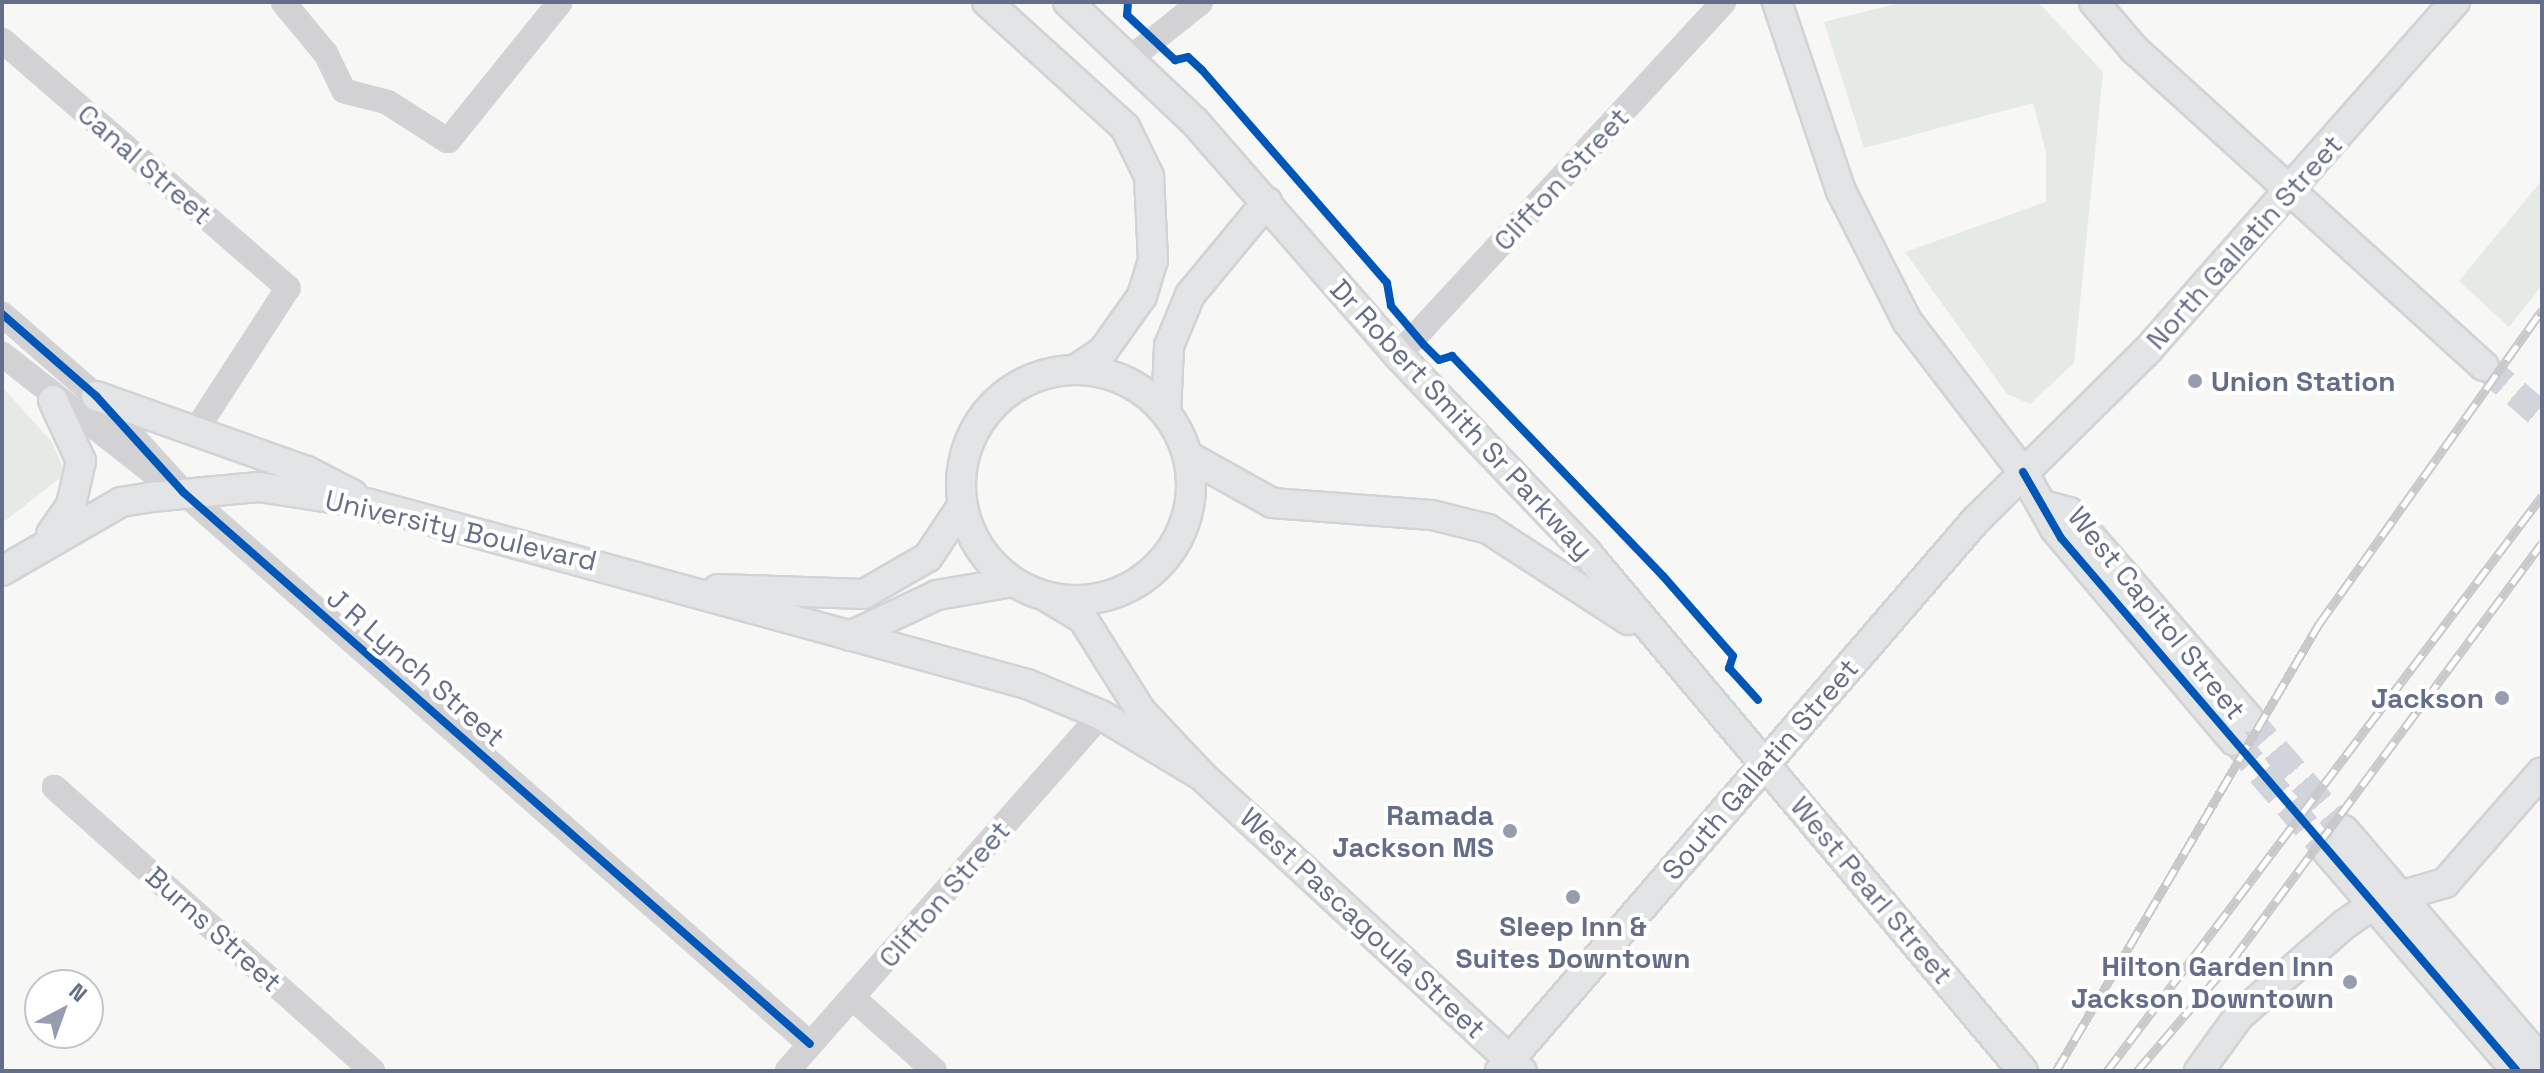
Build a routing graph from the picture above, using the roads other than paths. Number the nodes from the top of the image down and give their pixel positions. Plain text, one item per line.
1 (283, 2) edge
2 (560, 2) edge
3 (987, 2) edge
4 (1068, 2) edge
5 (1201, 2) edge
6 (1724, 2) edge
7 (1777, 2) edge
8 (2094, 2) edge
9 (2455, 2) edge
10 (2, 40) edge
11 (1132, 57) junction
12 (2291, 193) junction
13 (1267, 202) junction
14 (2, 314) edge
15 (2, 354) edge
16 (1398, 355) junction
17 (2484, 366) tunnel mouth
18 (1075, 370) junction
19 (96, 396) junction
20 (53, 400) junction
21 (1166, 413) junction
22 (196, 430) junction
23 (1188, 456) junction
24 (2023, 472) junction
25 (183, 492) junction
26 (370, 504) junction
27 (962, 506) junction
28 (49, 538) junction
29 (2, 571) edge
30 (1012, 582) junction
31 (698, 588) junction
32 (1046, 597) junction
33 (850, 636) junction
34 (1654, 639) junction
35 (1101, 715) junction
36 (2241, 730) tunnel mouth
37 (1765, 762) junction
38 (2542, 772) edge
39 (1202, 776) junction
40 (54, 787) dead end
41 (2404, 897) junction
42 (2375, 903) junction
43 (854, 999) junction
44 (810, 1044) junction
45 (2542, 1062) edge
46 (1511, 1067) edge
47 (373, 1071) edge
48 (787, 1071) edge
49 (935, 1071) edge
50 (2023, 1071) edge
51 (2199, 1071) edge
52 (2517, 1071) edge

1 - 2 street
3 - 18 main road
4 - 11 main road, Dr Robert Smith Sr Parkway
5 - 11 street
6 - 16 street, Clifton Street
7 - 24 main road, West Capitol Street
8 - 12 main road
9 - 12 main road, North Gallatin Street
10 - 22 street, Canal Street
11 - 13 main road, Dr Robert Smith Sr Parkway
12 - 17 main road
12 - 24 main road, North Gallatin Street
13 - 16 main road, Dr Robert Smith Sr Parkway
13 - 21 main road
14 - 19 street, J R Lynch Street
15 - 20 street, J R Lynch Street
16 - 34 main road, Dr Robert Smith Sr Parkway
18 - 21 main road
18 - 27 main road
19 - 22 main road
19 - 25 street, J R Lynch Street
20 - 25 street, J R Lynch Street
20 - 28 main road
21 - 23 main road
22 - 26 main road
23 - 32 main road
23 - 34 main road
24 - 36 main road, West Capitol Street
24 - 37 main road, South Gallatin Street
25 - 26 main road, University Boulevard
25 - 28 main road, University Boulevard
25 - 44 street, J R Lynch Street
26 - 31 main road, University Boulevard
27 - 30 main road
27 - 31 main road, University Boulevard
28 - 29 main road, University Boulevard
30 - 32 main road
30 - 33 main road
31 - 33 main road, University Boulevard
32 - 39 main road, West Pascagoula Street
33 - 35 main road, West Pascagoula Street
34 - 37 main road, West Pearl Street
35 - 39 main road, West Pascagoula Street
35 - 43 street, Clifton Street
37 - 46 main road, South Gallatin Street
37 - 50 main road, West Pearl Street
38 - 41 main road
39 - 46 main road, West Pascagoula Street
40 - 47 street, Burns Street
41 - 42 main road
41 - 42 main road
41 - 45 main road
42 - 51 main road
42 - 52 main road
43 - 44 street, Clifton Street
43 - 49 street
44 - 48 street, Clifton Street

